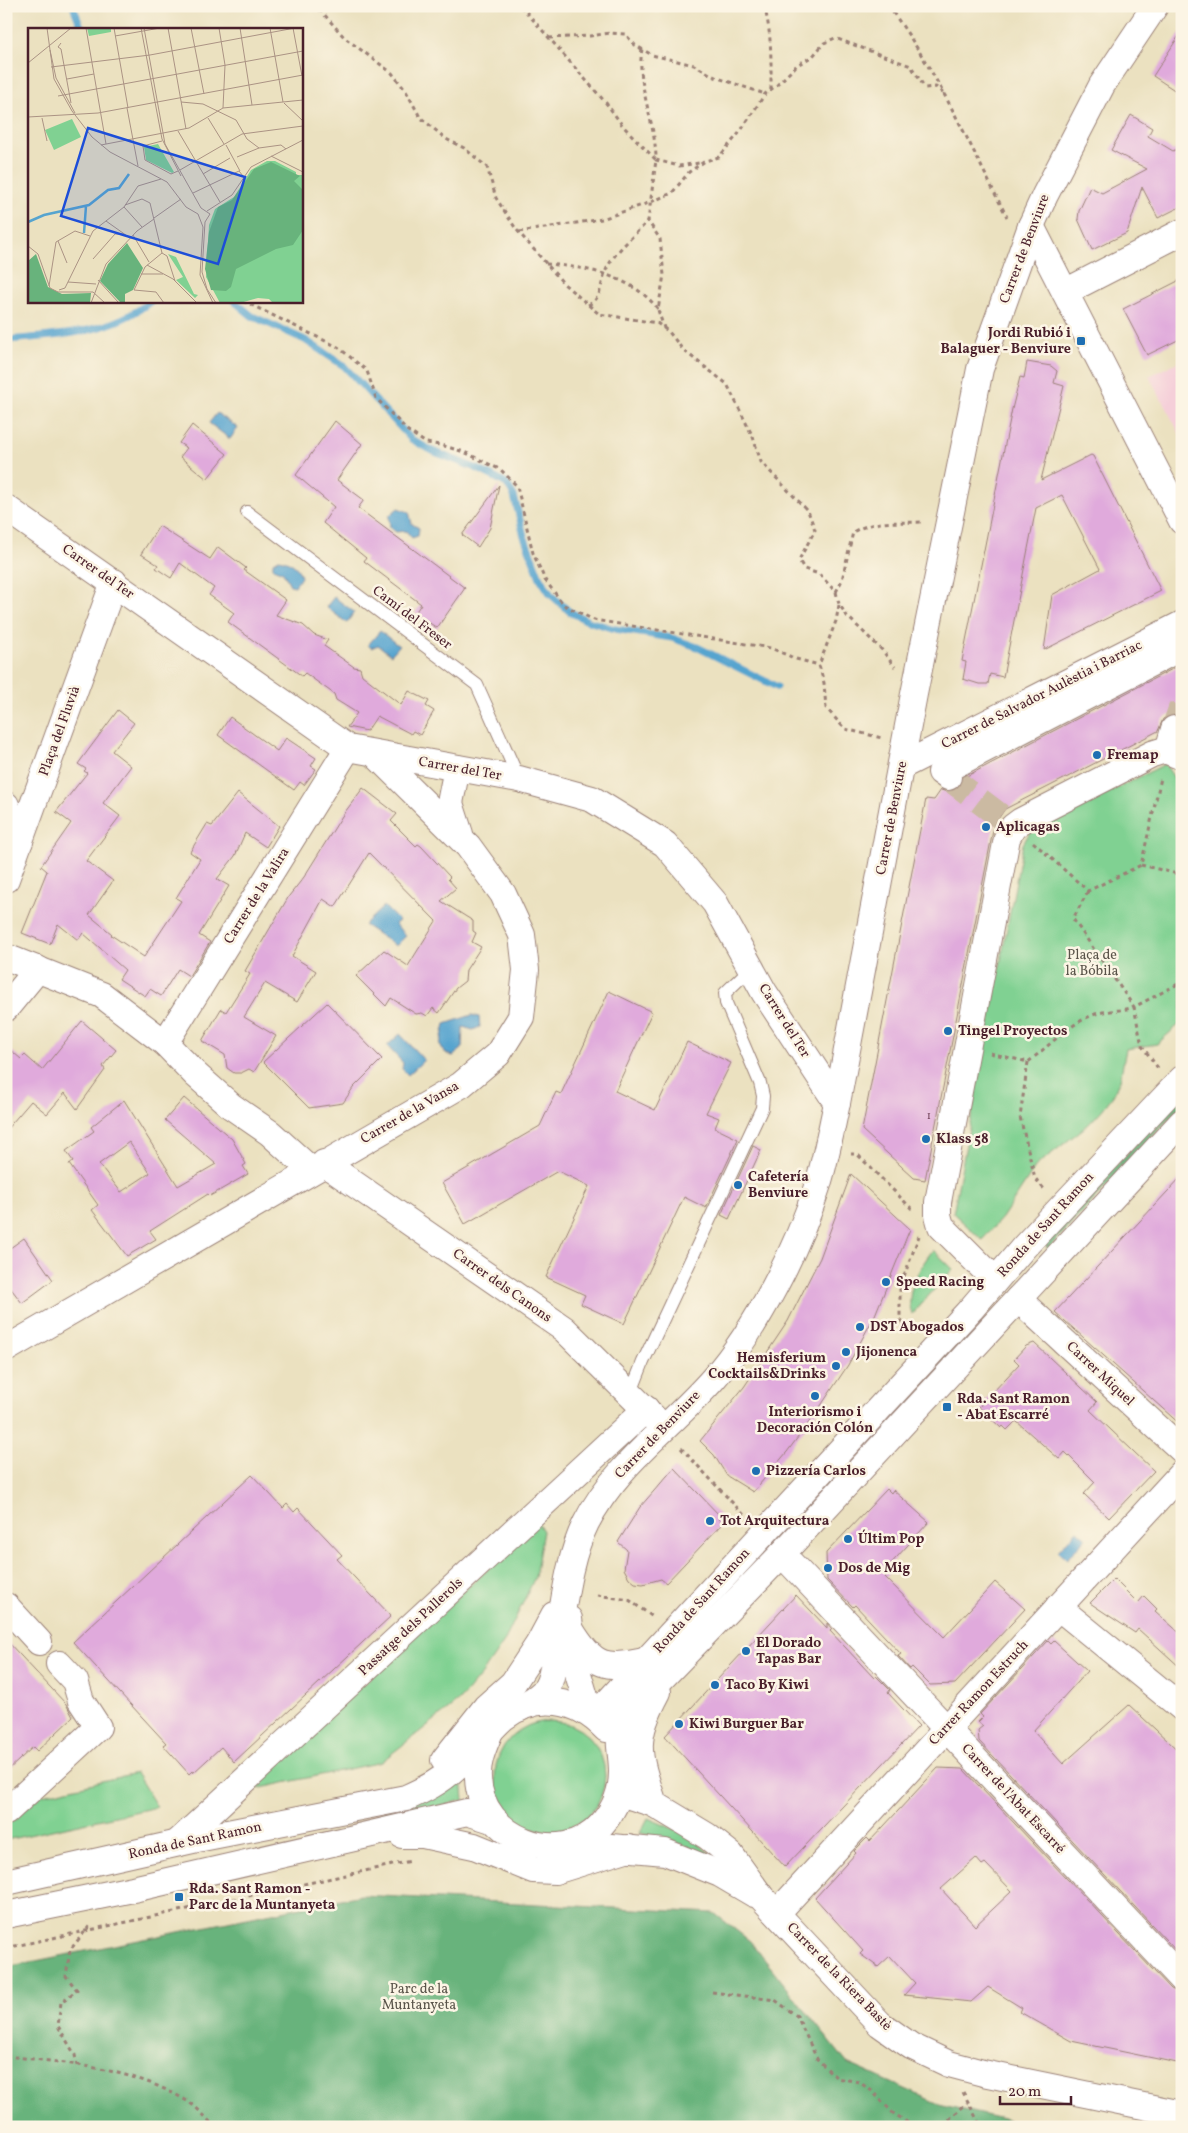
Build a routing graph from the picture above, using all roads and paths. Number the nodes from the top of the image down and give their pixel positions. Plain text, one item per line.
1 (312, 6) edge
2 (521, 6) edge
3 (764, 6) edge
4 (888, 6) edge
5 (1155, 6) edge
6 (549, 38) junction
7 (642, 49) junction
8 (771, 90) junction
9 (765, 94) junction
10 (946, 96) junction
11 (656, 160) junction
12 (705, 162) junction
13 (651, 202) junction
14 (648, 221) junction
15 (518, 232) junction
16 (1182, 232) edge
17 (1027, 237) junction
18 (546, 264) junction
19 (604, 275) junction
20 (1065, 292) junction
21 (245, 302) edge
22 (588, 305) junction
23 (658, 310) junction
24 (665, 329) junction
25 (6, 508) edge
26 (247, 512) dead end
27 (950, 521) junction
28 (1182, 521) edge
29 (114, 582) junction
30 (836, 592) junction
31 (839, 604) junction
32 (1182, 624) edge
33 (1182, 647) edge
34 (819, 665) junction
35 (914, 694) junction
36 (1175, 745) edge
37 (348, 748) junction
38 (375, 754) junction
39 (904, 755) junction
40 (457, 768) junction
41 (948, 777) dead end
42 (519, 779) junction
43 (6, 805) edge
44 (1014, 827) junction
45 (461, 837) junction
46 (20, 841) junction
47 (1141, 865) junction
48 (1182, 875) edge
49 (6, 879) edge
50 (1088, 891) junction
51 (6, 957) edge
52 (751, 968) junction
53 (38, 969) junction
54 (1182, 982) edge
55 (1134, 1006) junction
56 (6, 1008) edge
57 (165, 1043) junction
58 (968, 1047) junction
59 (1028, 1062) junction
60 (1170, 1074) edge
61 (837, 1103) junction
62 (1182, 1122) edge
63 (857, 1154) dead end
64 (318, 1167) junction
65 (1044, 1189) dead end
66 (915, 1211) dead end
67 (921, 1230) dead end
68 (995, 1280) junction
69 (1018, 1299) junction
70 (6, 1349) edge
71 (931, 1352) junction
72 (638, 1402) junction
73 (663, 1429) junction
74 (682, 1448) dead end
75 (1182, 1450) edge
76 (1182, 1473) edge
77 (744, 1515) dead end
78 (782, 1554) junction
79 (566, 1593) junction
80 (597, 1595) dead end
81 (6, 1606) edge
82 (1058, 1607) junction
83 (653, 1618) dead end
84 (569, 1627) junction
85 (39, 1642) dead end
86 (59, 1664) dead end
87 (659, 1665) junction
88 (520, 1708) junction
89 (1182, 1708) edge
90 (592, 1715) junction
91 (946, 1728) junction
92 (489, 1734) junction
93 (619, 1752) junction
94 (620, 1793) junction
95 (384, 1804) junction
96 (654, 1804) junction
97 (6, 1812) edge
98 (495, 1821) junction
99 (375, 1834) junction
100 (176, 1844) junction
101 (567, 1844) junction
102 (629, 1848) junction
103 (401, 1864) dead end
104 (6, 1882) edge
105 (769, 1906) junction
106 (6, 1915) edge
107 (96, 1918) dead end
108 (85, 1931) junction
109 (6, 1948) edge
110 (1182, 1979) edge
111 (712, 1992) dead end
112 (6, 2056) edge
113 (77, 2066) junction
114 (960, 2066) junction
115 (967, 2103) junction
116 (1180, 2112) edge
117 (215, 2127) edge
118 (917, 2127) edge
119 (935, 2127) edge
120 (981, 2127) edge

1 - 15 path
2 - 6 path
3 - 8 path
4 - 10 path
5 - 17 street, Carrer de Benviure
6 - 7 path
6 - 11 path
7 - 9 path
7 - 11 path
8 - 9 path
8 - 10 path
9 - 12 path
10 - 17 path
11 - 12 path
11 - 13 path
12 - 13 path
13 - 14 path
13 - 15 path
14 - 19 path
14 - 23 path
15 - 18 path
16 - 20 street
17 - 20 street
17 - 27 street, Carrer de Benviure
18 - 19 path
18 - 22 path
19 - 22 path
19 - 23 path
20 - 28 street
21 - 34 path
22 - 24 path
23 - 24 path
24 - 30 path
25 - 29 street, Carrer del Ter
26 - 42 lane, Camí del Freser
27 - 30 path
27 - 35 street, Carrer de Benviure
29 - 37 street, Carrer del Ter
29 - 46 street, Plaça del Fluvià
30 - 31 path
31 - 34 path
31 - 35 path
32 - 39 street, Carrer de Salvador Aulèstia i Barriac
33 - 41 street
34 - 39 path
35 - 39 street, Carrer de Benviure
36 - 44 street
36 - 47 path
37 - 38 street, Carrer del Ter
37 - 57 street, Carrer de la Valira
38 - 40 street, Carrer del Ter
38 - 45 street, Carrer de la Vansa
39 - 61 street, Carrer de Benviure
40 - 42 street, Carrer del Ter
40 - 45 street
42 - 52 street, Carrer del Ter
43 - 46 street
44 - 50 path
44 - 58 street
45 - 64 street, Carrer de la Vansa
46 - 49 street, Plaça del Fluvià
47 - 48 path
47 - 50 path
50 - 55 path
51 - 53 street, Carrer dels Canons
52 - 61 street, Carrer del Ter
52 - 72 lane
53 - 56 street
53 - 57 street, Carrer dels Canons
54 - 55 path
55 - 59 path
55 - 60 path
57 - 64 street, Carrer dels Canons
58 - 59 path
58 - 68 street
59 - 65 path
60 - 68 street, Ronda de Sant Ramon
61 - 73 street, Carrer de Benviure
62 - 69 street, Ronda de Sant Ramon
63 - 66 path
64 - 70 street, Carrer de la Vansa
64 - 72 street, Carrer dels Canons
67 - 71 path
68 - 71 street, Ronda de Sant Ramon
69 - 75 street, Carrer Miquel
69 - 78 street, Ronda de Sant Ramon
71 - 87 street, Ronda de Sant Ramon
72 - 73 street, Carrer dels Canons
72 - 100 street, Passatge dels Pallerols
73 - 79 street, Carrer de Benviure
74 - 77 path
76 - 82 street, Carrer Ramon Estruch
78 - 87 street, Ronda de Sant Ramon
78 - 91 street, Carrer de l'Abat Escarré
79 - 84 street, Carrer de Benviure
79 - 88 street, Carrer de Benviure
79 - 95 street, Ronda de Sant Ramon
80 - 83 path, Ronda de Sant Ramon
81 - 85 street
82 - 89 street
82 - 91 street, Carrer Ramon Estruch
84 - 87 street, Ronda de Sant Ramon
84 - 90 street, Carrer de Benviure
86 - 97 street
87 - 90 street, Ronda de Sant Ramon
87 - 93 street, Ronda de Sant Ramon
87 - 96 street, Ronda de Sant Ramon
88 - 90 street, Ronda de Sant Ramon
88 - 92 street, Ronda de Sant Ramon
90 - 93 street, Ronda de Sant Ramon
91 - 105 street, Carrer Ramon Estruch
91 - 110 street, Carrer de l'Abat Escarré
92 - 95 street, Ronda de Sant Ramon
92 - 98 street, Ronda de Sant Ramon
93 - 94 street, Ronda de Sant Ramon
94 - 96 street, Carrer de la Riera Bastè
94 - 101 street, Ronda de Sant Ramon
95 - 100 street, Ronda de Sant Ramon
96 - 105 street, Carrer de la Riera Bastè
98 - 99 street, Ronda de Sant Ramon
98 - 101 street, Ronda de Sant Ramon
99 - 102 street, Ronda de Sant Ramon
99 - 106 street, Ronda de Sant Ramon
100 - 104 street, Ronda de Sant Ramon
101 - 102 street, Carrer de la Riera Bastè
102 - 105 street, Carrer de la Riera Bastè
103 - 108 path
105 - 114 street, Carrer de la Riera Bastè
107 - 108 path
108 - 109 path
108 - 113 path
111 - 118 path
112 - 113 path
113 - 117 path
114 - 115 path
114 - 116 street, Carrer de la Riera Bastè
115 - 119 path
115 - 120 path

